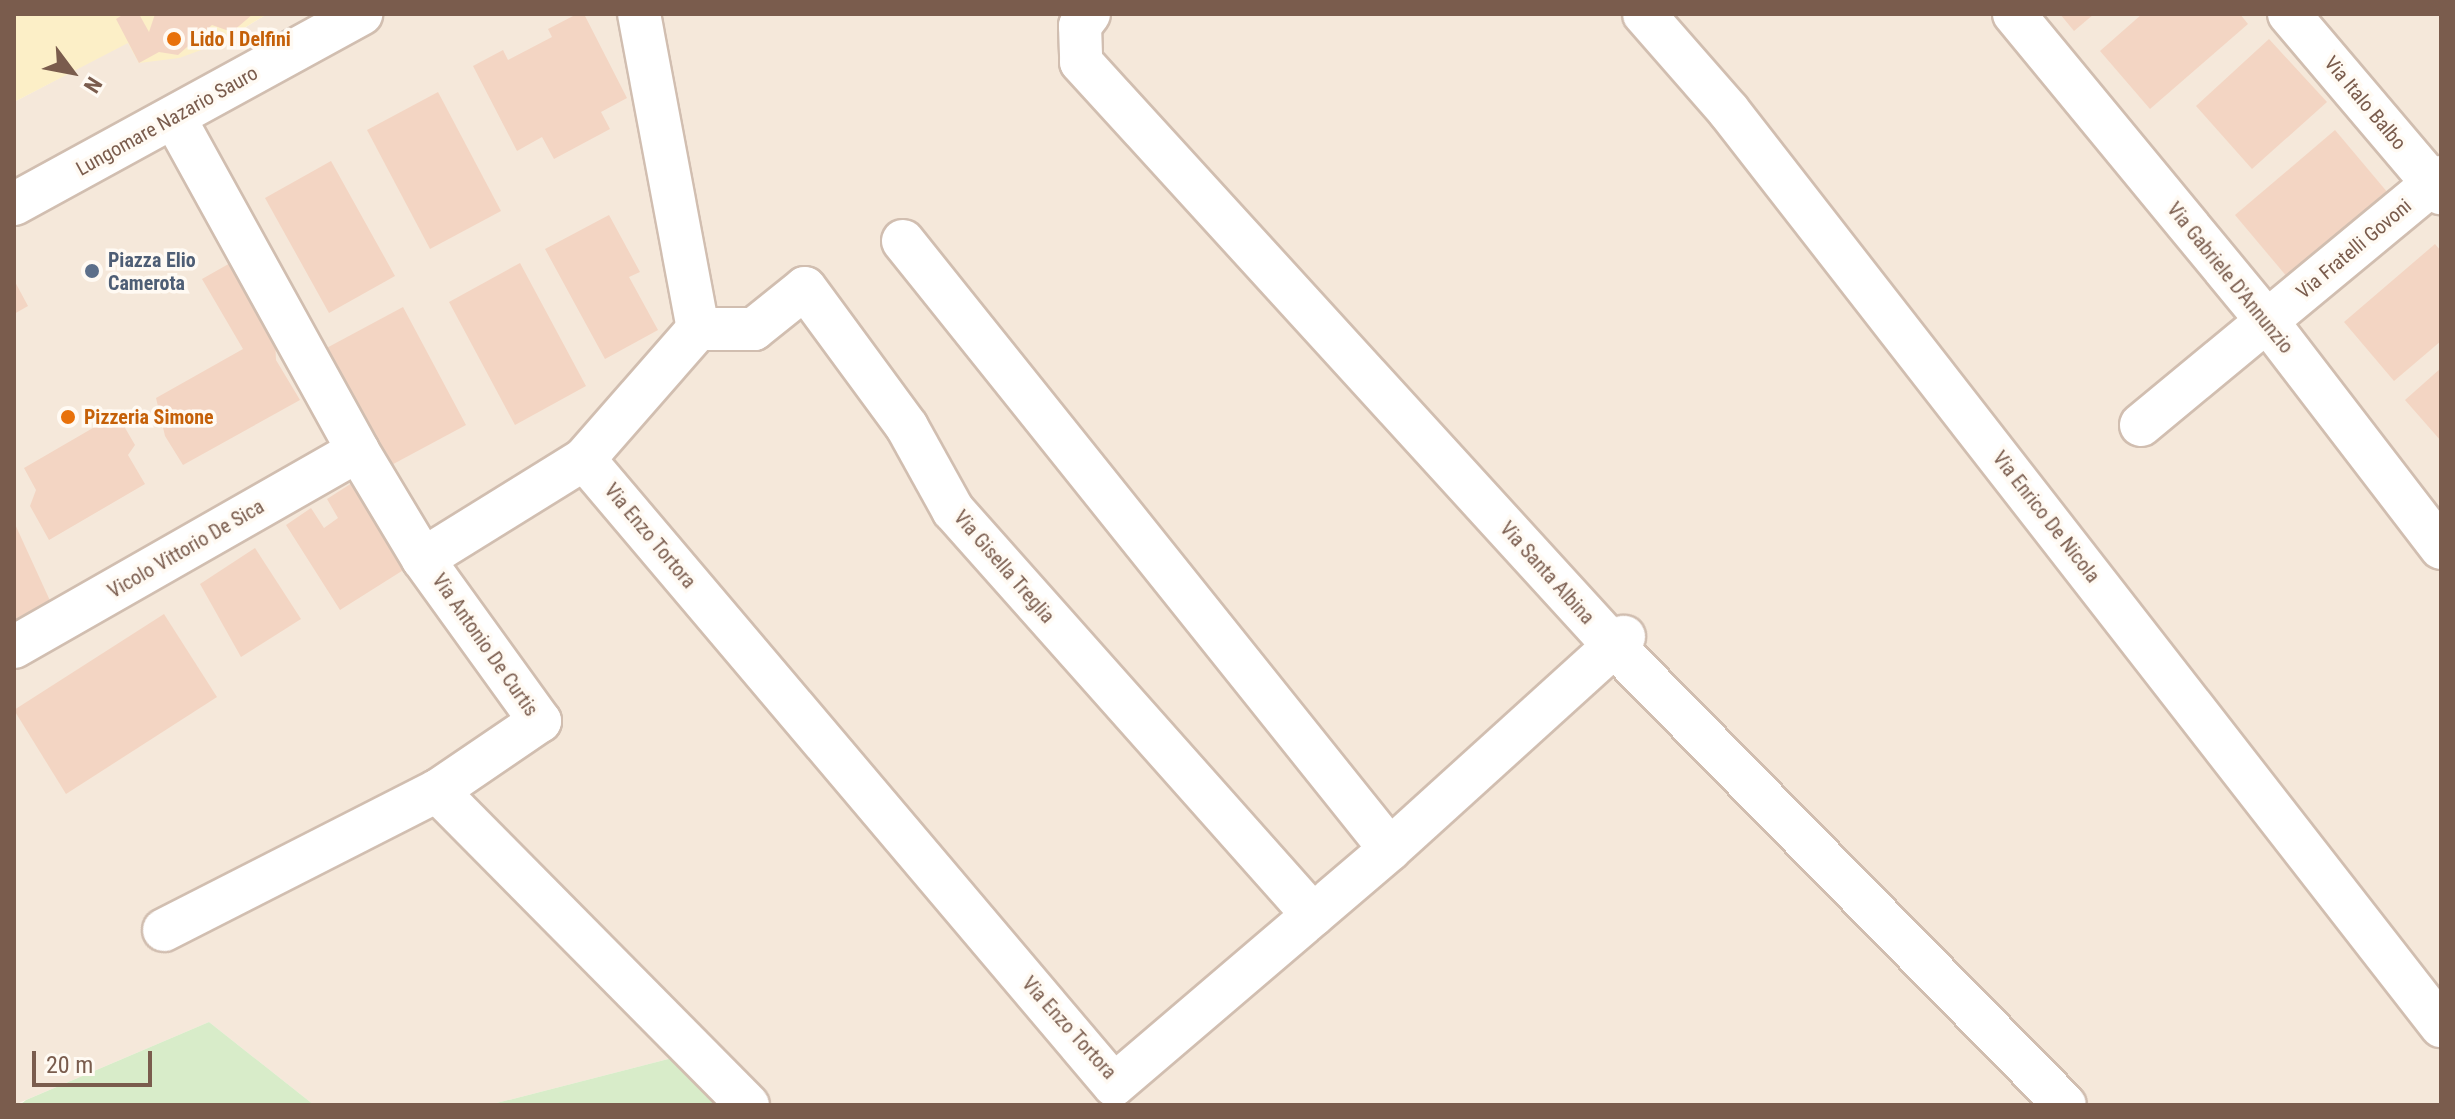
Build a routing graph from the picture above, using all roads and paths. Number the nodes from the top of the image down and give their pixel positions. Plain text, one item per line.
1 (361, 14) edge
2 (639, 14) edge
3 (1089, 14) edge
4 (1644, 14) edge
5 (2014, 14) edge
6 (2289, 14) edge
7 (175, 119) junction
8 (2438, 184) edge
9 (14, 204) edge
10 (903, 241) dead end
11 (2267, 321) junction
12 (698, 329) junction
13 (2141, 425) dead end
14 (358, 451) junction
15 (584, 459) junction
16 (2441, 548) edge
17 (423, 559) junction
18 (1619, 641) junction
19 (14, 647) edge
20 (437, 791) junction
21 (1390, 849) junction
22 (1313, 915) junction
23 (164, 930) dead end
24 (2441, 1026) edge
25 (748, 1105) edge
26 (2065, 1105) edge

1 - 7 street, Lungomare Nazario Sauro
2 - 12 street
3 - 18 street, Via Santa Albina
4 - 24 street, Via Enrico De Nicola
5 - 11 street, Via Gabriele D'Annunzio
6 - 8 street, Via Italo Balbo
7 - 9 street, Lungomare Nazario Sauro
7 - 14 street, Via Antonio De Curtis
8 - 11 street, Via Fratelli Govoni
10 - 21 street
11 - 13 street, Via Fratelli Govoni
11 - 16 street, Via Gabriele D'Annunzio
12 - 15 street
12 - 22 street, Via Gisella Treglia
14 - 17 street, Via Antonio De Curtis
14 - 19 street, Vicolo Vittorio De Sica
15 - 17 street
15 - 22 street, Via Enzo Tortora
17 - 20 street, Via Antonio De Curtis
18 - 21 street, Via Enzo Tortora
18 - 26 street, Via Santa Albina
20 - 23 street
20 - 25 street
21 - 22 street, Via Enzo Tortora

